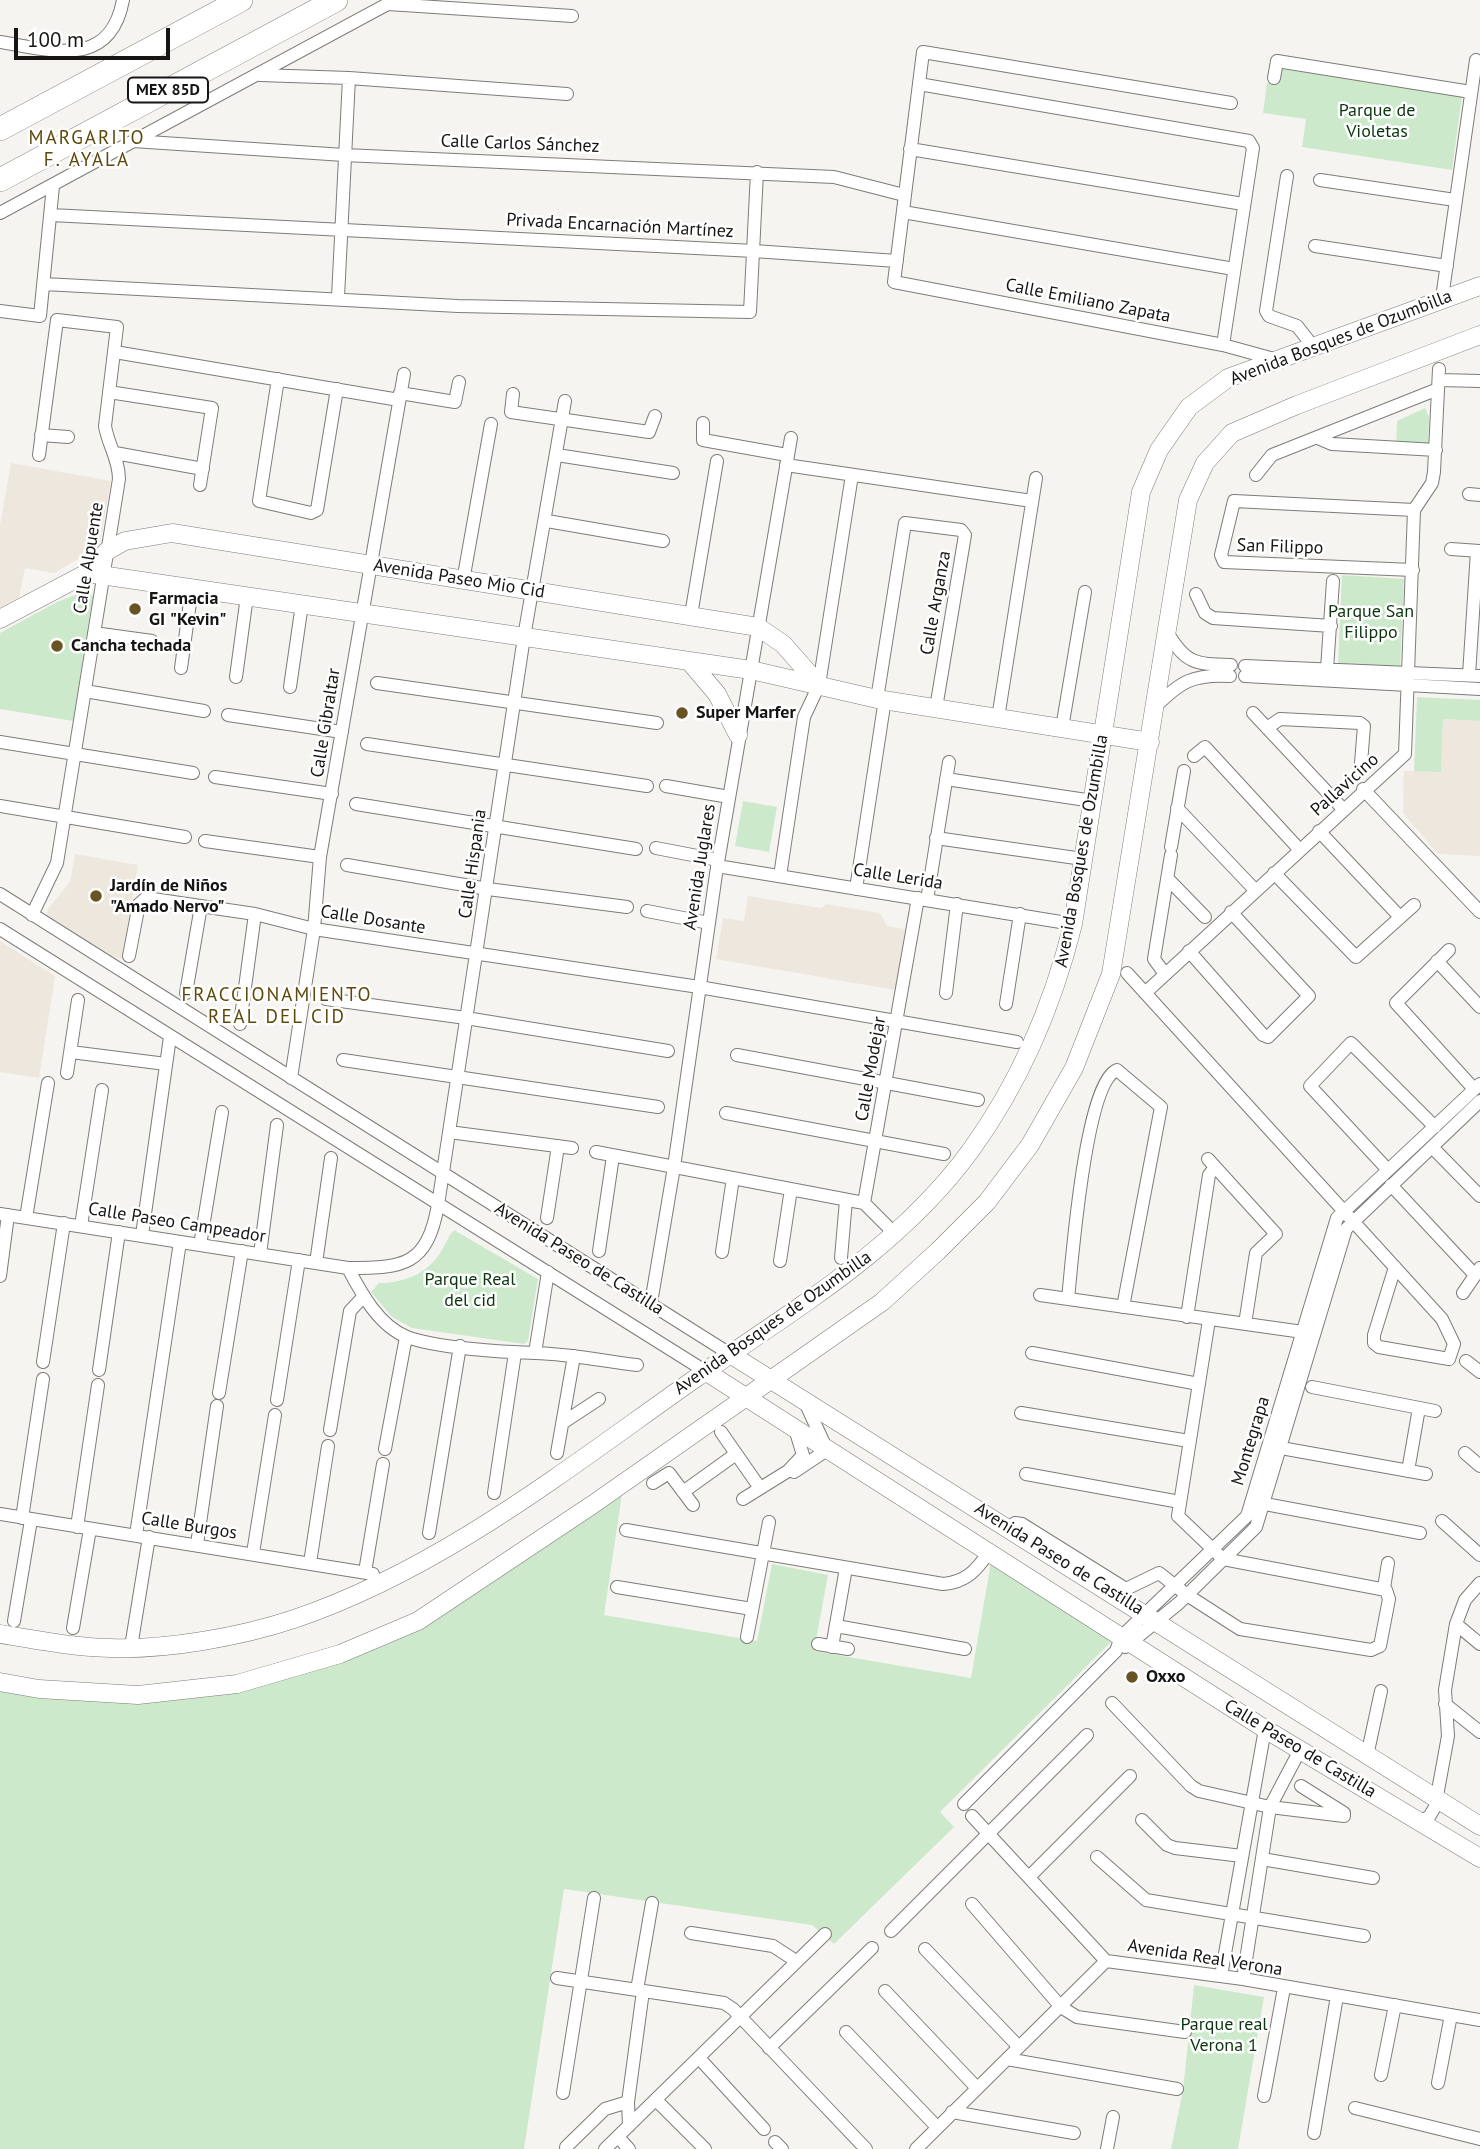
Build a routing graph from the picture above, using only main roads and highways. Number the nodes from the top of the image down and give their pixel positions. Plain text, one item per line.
1 (241, 0) edge
2 (336, 0) edge
3 (0, 129) edge
4 (0, 180) edge
5 (1480, 286) edge
6 (1480, 335) edge
7 (95, 574) junction
8 (0, 619) edge
9 (689, 661) junction
10 (819, 685) junction
11 (1103, 734) junction
12 (738, 735) road end
13 (1150, 742) junction
14 (730, 1354) junction
15 (705, 1371) junction
16 (770, 1380) junction
17 (747, 1397) junction
18 (1157, 1612) joint
19 (0, 1634) edge
20 (1123, 1644) joint
21 (0, 1682) edge
22 (1480, 1826) edge
23 (1480, 1858) edge

1 - 3 highway, MEX 85D
2 - 4 highway, MEX 85D
5 - 11 main road, Avenida Bosques de Ozumbilla
6 - 13 main road
7 - 8 main road, Avenida Paseo Mio Cid
7 - 9 main road
7 - 10 main road, Avenida Paseo Mio Cid
9 - 10 main road
9 - 12 main road
10 - 11 main road
11 - 13 main road
11 - 14 main road, Avenida Bosques de Ozumbilla
13 - 16 main road
14 - 15 main road, Avenida Bosques de Ozumbilla
14 - 16 main road, Avenida Paseo de Castilla
15 - 17 main road, Avenida Paseo de Castilla
15 - 19 main road, Avenida Bosques de Ozumbilla
16 - 17 main road
16 - 18 main road, Avenida Paseo de Castilla
17 - 20 main road, Avenida Paseo de Castilla
17 - 21 main road
18 - 22 main road, Calle Paseo de Castilla
20 - 23 main road, Calle Paseo de Castilla

